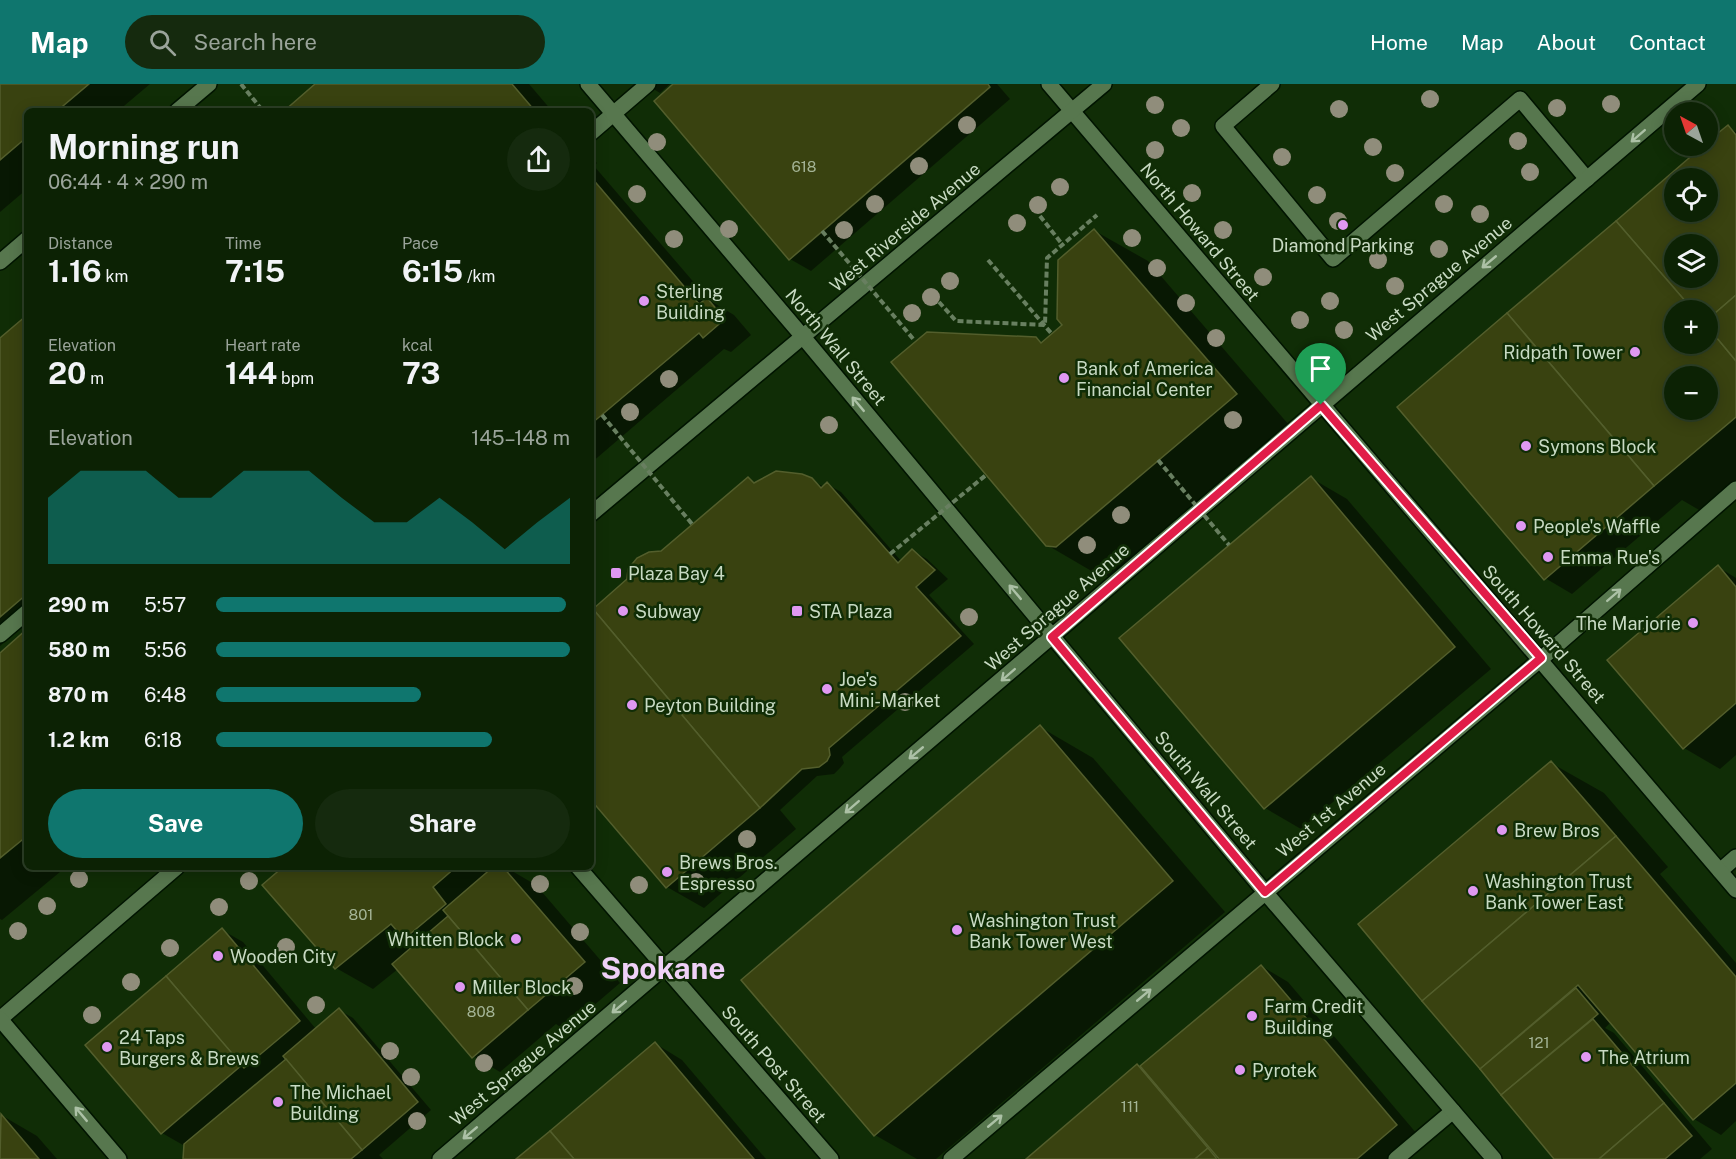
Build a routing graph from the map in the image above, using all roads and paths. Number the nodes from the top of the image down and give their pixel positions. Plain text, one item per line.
1 (209, 84) edge
2 (242, 84) edge
3 (588, 84) edge
4 (648, 84) edge
5 (1049, 84) edge
6 (1104, 84) edge
7 (1272, 84) edge
8 (1698, 84) edge
9 (181, 108) edge
10 (261, 108) edge
11 (1072, 111) junction
12 (613, 114) junction
13 (594, 130) edge
14 (1587, 179) junction
15 (1097, 215) dead end
16 (1040, 216) dead end
17 (822, 231) dead end
18 (24, 242) edge
19 (1062, 244) junction
20 (988, 260) dead end
21 (0, 262) edge
22 (939, 302) dead end
23 (1045, 325) junction
24 (1052, 333) dead end
25 (804, 338) junction
26 (915, 341) dead end
27 (1321, 405) junction
28 (602, 415) dead end
29 (1158, 460) dead end
30 (986, 475) dead end
31 (1736, 489) edge
32 (594, 512) edge
33 (692, 524) dead end
34 (1229, 545) dead end
35 (890, 554) dead end
36 (24, 615) edge
37 (0, 635) edge
38 (1052, 637) junction
39 (1541, 658) junction
40 (1736, 857) edge
41 (174, 870) edge
42 (581, 870) edge
43 (1720, 871) junction
44 (1736, 890) edge
45 (1265, 892) junction
46 (663, 968) junction
47 (0, 1019) edge
48 (1453, 1111) junction
49 (119, 1159) edge
50 (440, 1159) edge
51 (831, 1159) edge
52 (951, 1159) edge
53 (1396, 1159) edge
54 (1494, 1159) edge

1 - 9 street
2 - 10 path
3 - 12 street, North Wall Street
4 - 12 street
5 - 11 street, North Howard Street
6 - 11 street, West Riverside Avenue
7 - 14 street
8 -> 14 street, West Sprague Avenue
11 - 25 street, West Riverside Avenue
11 - 27 street, North Howard Street
12 - 13 street
12 - 25 street, North Wall Street
14 -> 27 street, West Sprague Avenue
15 - 19 path
16 - 19 path
17 - 26 path, bridge
18 - 21 street
19 - 23 path
20 - 23 path
22 - 23 path
23 - 24 path
25 - 32 street, West Riverside Avenue
38 -> 25 street, North Wall Street
27 - 38 street, West Sprague Avenue
27 - 39 street, South Howard Street
28 - 33 path, bridge
29 - 34 path, bridge
30 - 35 path, bridge
39 -> 31 street, West 1st Avenue
36 - 37 street
38 - 45 street, South Wall Street
38 -> 46 street, West Sprague Avenue
39 - 43 street, South Howard Street
39 - 45 street, West 1st Avenue
40 - 43 street
41 - 47 street
42 - 46 street, South Post Street
43 - 44 street, South Howard Street
45 - 48 street, South Wall Street
52 -> 45 street, West 1st Avenue
46 -> 50 street, West Sprague Avenue
46 - 51 street, South Post Street
49 -> 47 street
48 - 53 street
48 - 54 street, South Wall Street

